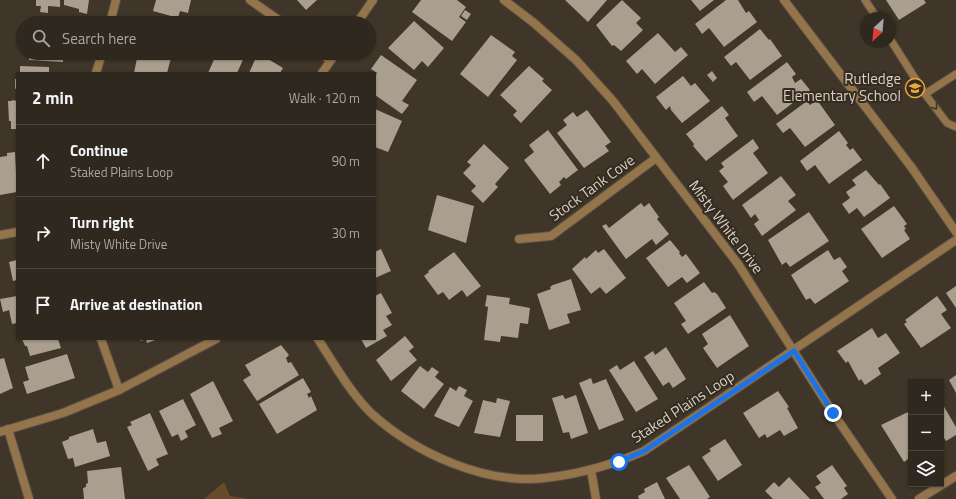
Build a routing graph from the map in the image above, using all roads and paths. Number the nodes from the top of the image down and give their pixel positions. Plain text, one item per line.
1 (116, 0) edge
2 (250, 0) edge
3 (373, 0) edge
4 (504, 0) edge
5 (784, 0) edge
6 (865, 0) edge
7 (873, 12) edge
8 (112, 16) edge
9 (273, 16) edge
10 (362, 16) edge
11 (896, 48) edge
12 (100, 60) edge
13 (330, 60) edge
14 (96, 72) edge
15 (323, 72) edge
16 (956, 74) edge
17 (925, 94) junction
18 (956, 127) edge
19 (656, 158) junction
20 (16, 232) edge
21 (956, 232) edge
22 (0, 235) edge
23 (519, 239) dead end
24 (956, 240) edge
25 (102, 340) edge
26 (214, 340) edge
27 (319, 340) edge
28 (794, 351) junction
29 (119, 390) junction
30 (4, 430) edge
31 (591, 470) junction
32 (956, 476) edge
33 (28, 499) edge
34 (596, 499) edge
35 (892, 499) edge
36 (919, 499) edge

1 - 8 street
2 - 9 street
3 - 10 street
4 - 19 street, Misty White Drive
5 - 21 street
6 - 7 lane
11 - 17 lane
12 - 14 street
13 - 15 street
16 - 17 lane
17 -> 18 lane
19 - 23 street, Stock Tank Cove
19 - 28 street, Misty White Drive
20 - 22 street
24 - 28 street, Staked Plains Loop
25 - 29 street
26 - 29 street
27 - 31 street, Staked Plains Loop
28 - 31 street, Staked Plains Loop
28 - 35 street, Misty White Drive
29 - 30 street
30 - 33 street
31 - 34 street
32 - 36 street

